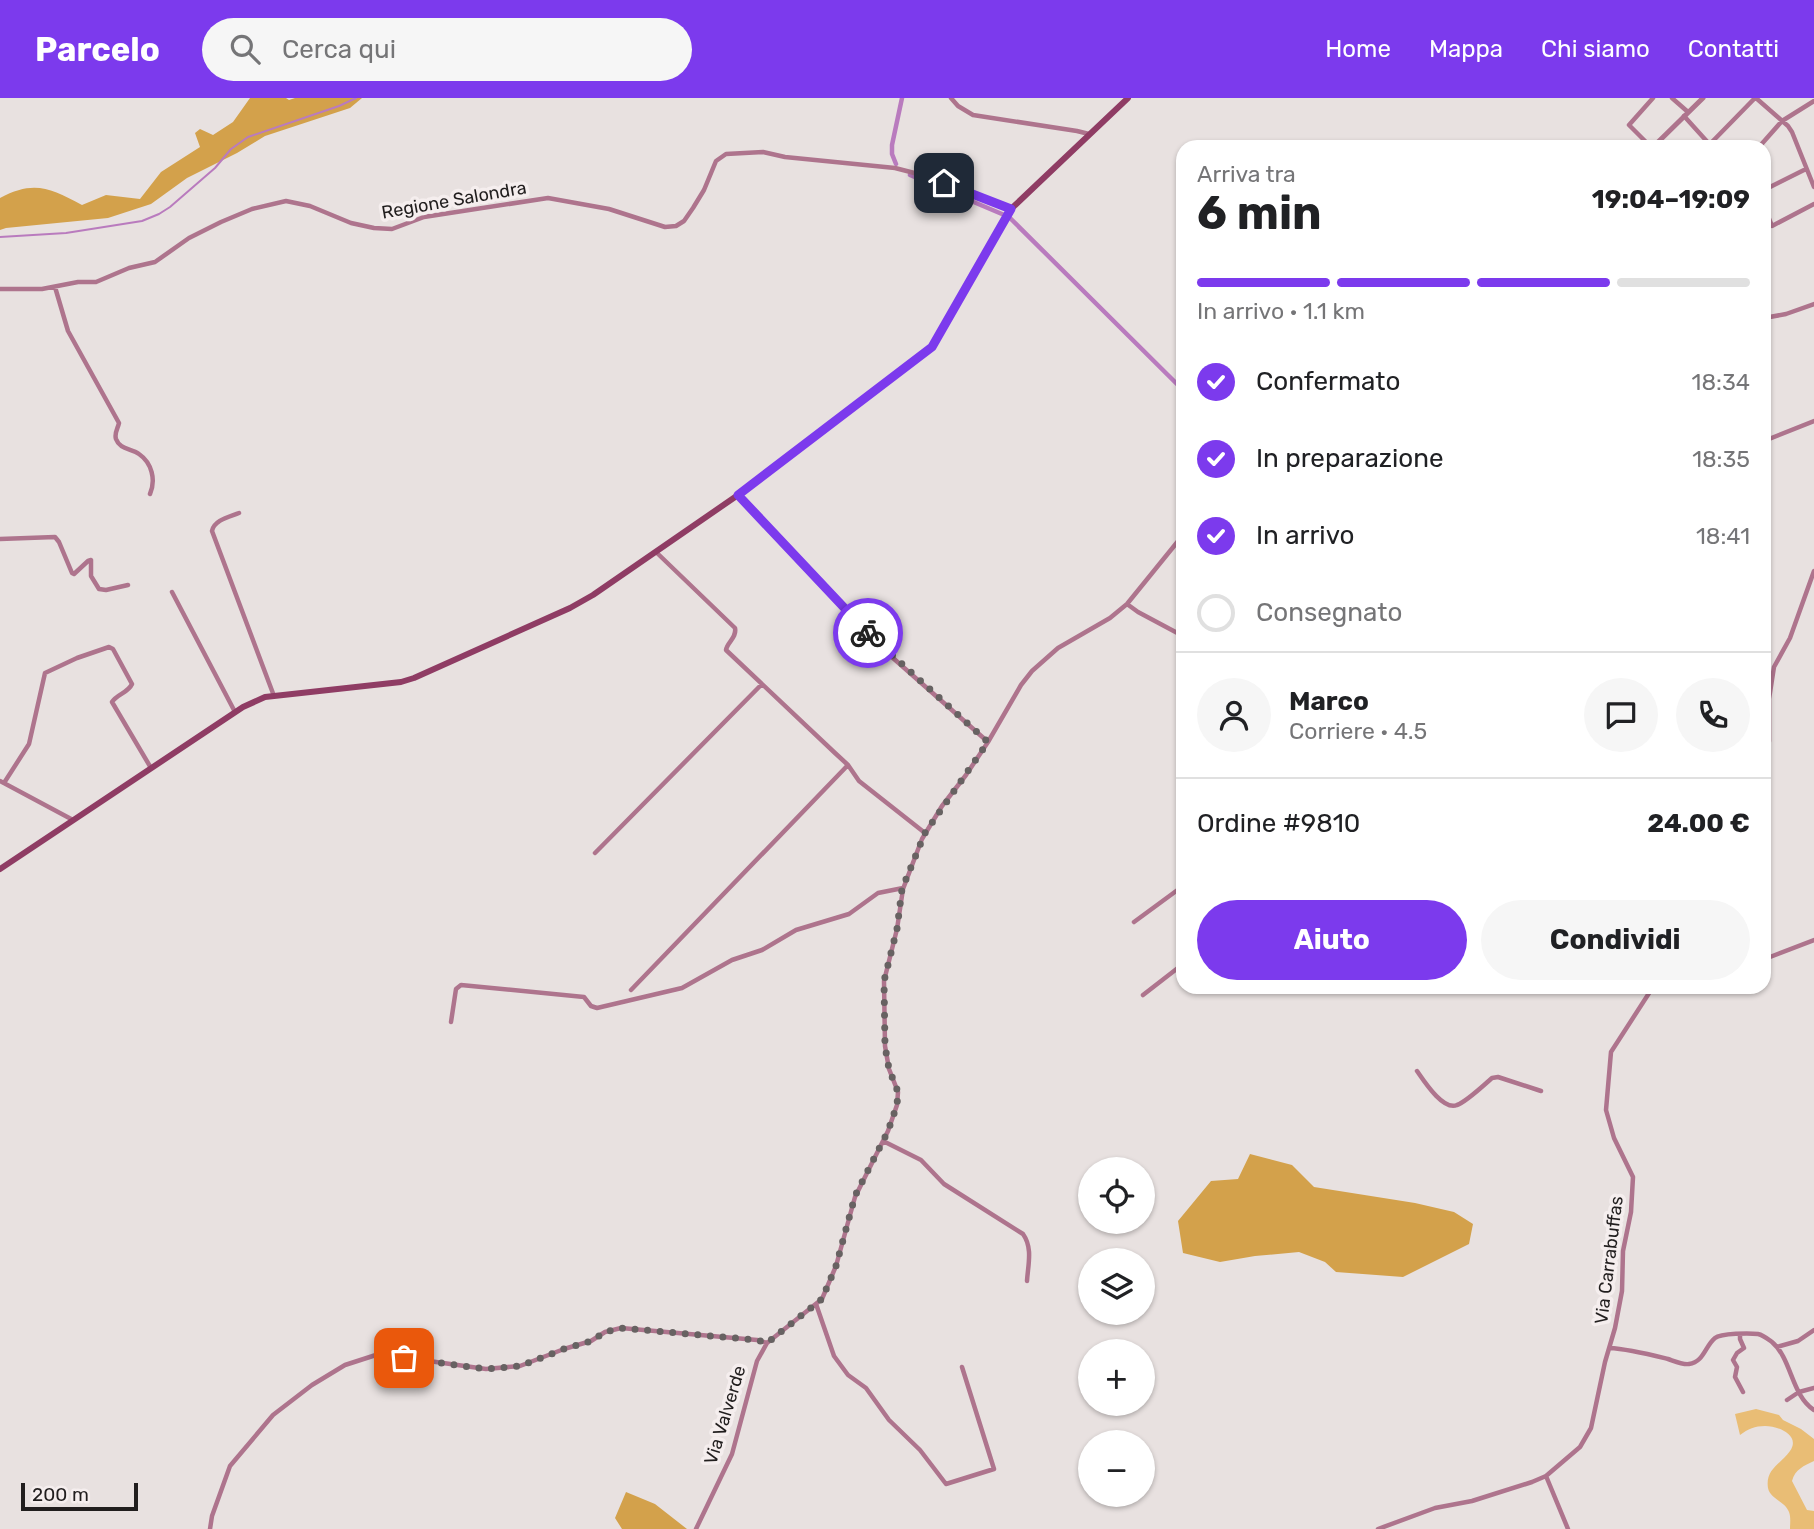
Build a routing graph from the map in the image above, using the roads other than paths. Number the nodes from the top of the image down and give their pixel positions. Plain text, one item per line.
1 (951, 98) edge
2 (1128, 98) edge
3 (1653, 98) edge
4 (1672, 98) edge
5 (1703, 98) edge
6 (1755, 98) edge
7 (1814, 101) edge
8 (1686, 114) junction
9 (1783, 121) junction
10 (1090, 134) junction
11 (1645, 140) edge
12 (1659, 140) edge
13 (1706, 140) edge
14 (1716, 140) edge
15 (1765, 140) edge
16 (1806, 169) junction
17 (1771, 187) edge
18 (1814, 187) edge
19 (1814, 204) edge
20 (1008, 214) junction
21 (1771, 224) edge
22 (55, 287) junction
23 (0, 289) edge
24 (1814, 304) edge
25 (1771, 317) edge
26 (1814, 421) edge
27 (1771, 438) edge
28 (150, 494) dead end
29 (738, 495) junction
30 (239, 513) dead end
31 (0, 539) edge
32 (1176, 544) edge
33 (656, 552) junction
34 (1814, 571) edge
35 (128, 585) dead end
36 (172, 592) dead end
37 (1127, 604) junction
38 (1176, 632) edge
39 (762, 684) junction
40 (1771, 686) edge
41 (274, 696) junction
42 (235, 712) junction
43 (988, 742) junction
44 (848, 765) junction
45 (151, 768) junction
46 (2, 782) edge
47 (73, 820) junction
48 (925, 833) junction
49 (595, 853) dead end
50 (0, 869) edge
51 (903, 888) junction
52 (1176, 891) edge
53 (1134, 922) dead end
54 (1814, 940) edge
55 (1771, 957) edge
56 (1176, 969) edge
57 (631, 990) dead end
58 (1648, 994) edge
59 (1143, 995) dead end
60 (451, 1022) dead end
61 (1417, 1072) dead end
62 (1541, 1091) dead end
63 (883, 1140) junction
64 (1027, 1281) dead end
65 (816, 1304) junction
66 (1814, 1330) edge
67 (1740, 1334) junction
68 (1612, 1341) junction
69 (767, 1343) junction
70 (1609, 1348) junction
71 (1777, 1348) junction
72 (1628, 1349) junction
73 (962, 1367) dead end
74 (1814, 1388) edge
75 (1743, 1392) dead end
76 (1799, 1392) junction
77 (1787, 1400) dead end
78 (1814, 1410) edge
79 (1546, 1476) junction
80 (210, 1529) edge
81 (696, 1529) edge
82 (1378, 1529) edge
83 (1567, 1529) edge

1 - 10 street
2 - 10 main road
3 - 11 street
4 - 8 street
5 - 8 street
6 - 9 street
6 - 14 street
7 - 9 street
8 - 12 street
8 - 13 street
9 - 15 street
9 - 16 street
10 - 20 main road
16 - 17 street
16 - 18 street
19 - 21 street
20 - 22 street, Regione Salondra
20 - 29 main road
22 - 23 street, Regione Salondra
22 - 28 street
24 - 25 street
26 - 27 street
29 - 33 main road
29 - 43 street
30 - 41 street
31 - 35 street
32 - 37 street, Via Valverde
33 - 39 street
33 - 41 main road
34 - 40 street
36 - 42 street
37 - 38 street
37 - 43 street, Via Valverde
39 - 44 street
39 - 49 street
41 - 42 main road
42 - 45 main road
43 - 48 street, Via Valverde
44 - 48 street
44 - 57 street
45 - 46 street
45 - 47 main road
46 - 47 street
47 - 50 main road
48 - 51 street, Via Valverde
51 - 60 street
51 - 63 street, Via Valverde
52 - 53 street
54 - 55 street
56 - 59 street
58 - 68 street, Via Carrabuffas
61 - 62 street
63 - 64 street
63 - 65 street, Via Valverde
65 - 69 street, Via Valverde
65 - 73 street
66 - 71 street
67 - 71 street
67 - 72 street
67 - 75 street
68 - 70 street, Via Carrabuffas
68 - 72 street
69 - 80 street
69 - 81 street, Via Valverde
70 - 72 street
70 - 79 street, Via Carrabuffas
71 - 76 street
74 - 76 street
76 - 77 street
76 - 78 street
79 - 82 street
79 - 83 street

